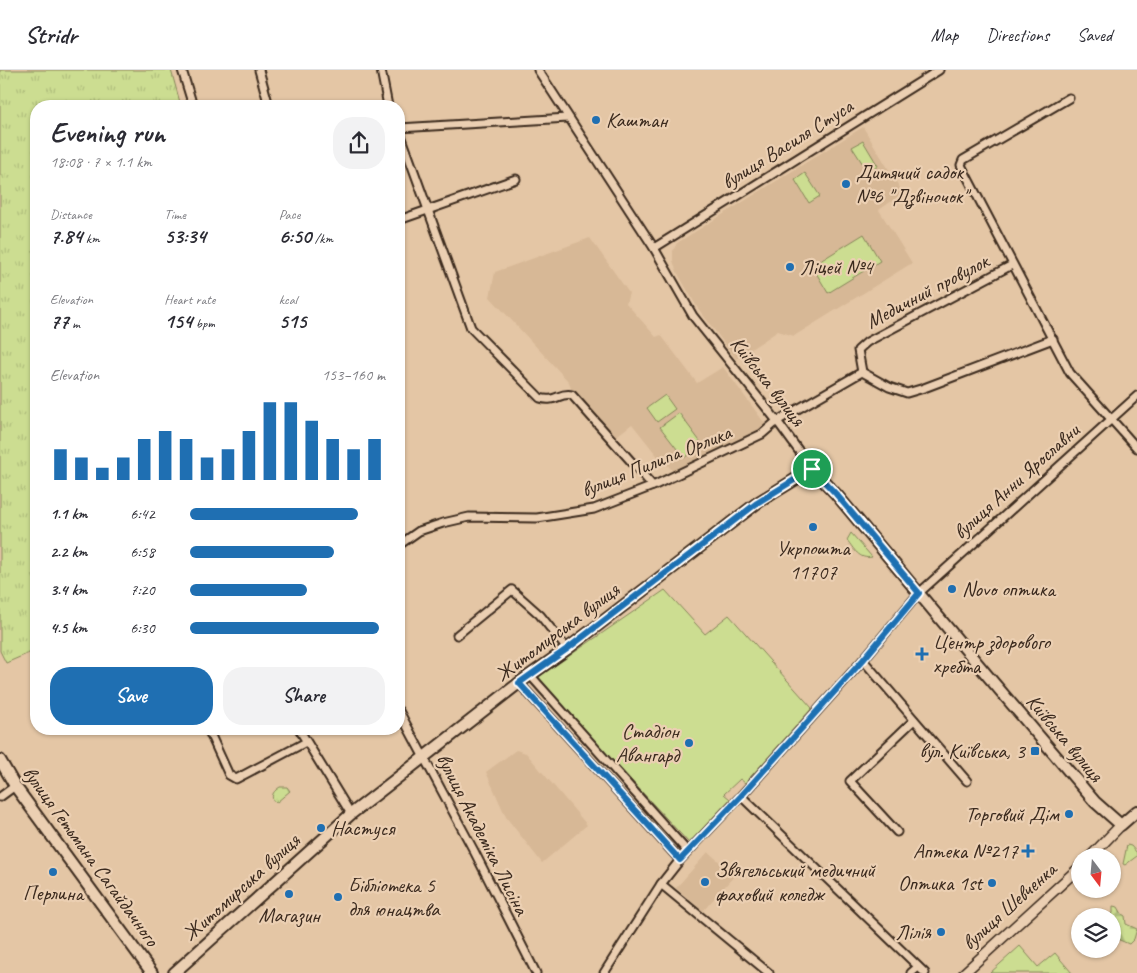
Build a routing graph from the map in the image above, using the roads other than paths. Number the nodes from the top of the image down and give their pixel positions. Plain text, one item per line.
1 (182, 70) edge
2 (259, 70) edge
3 (381, 70) edge
4 (538, 70) edge
5 (939, 70) edge
6 (1069, 98) dead end
7 (191, 100) edge
8 (267, 100) edge
9 (387, 100) edge
10 (568, 118) junction
11 (405, 129) edge
12 (405, 146) edge
13 (516, 180) dead end
14 (428, 210) junction
15 (405, 218) edge
16 (654, 248) junction
17 (1012, 265) junction
18 (1053, 340) junction
19 (862, 372) junction
20 (1137, 396) edge
21 (1112, 419) junction
22 (777, 421) junction
23 (1137, 448) edge
24 (812, 469) junction
25 (653, 486) junction
26 (405, 540) edge
27 (919, 593) junction
28 (457, 635) dead end
29 (567, 649) junction
30 (863, 660) junction
31 (530, 675) junction
32 (519, 683) junction
33 (914, 720) junction
34 (405, 722) edge
35 (211, 735) edge
36 (302, 735) edge
37 (306, 742) junction
38 (424, 757) junction
39 (0, 760) edge
40 (967, 781) dead end
41 (15, 786) junction
42 (741, 796) junction
43 (0, 797) edge
44 (1137, 811) edge
45 (351, 814) junction
46 (1122, 825) junction
47 (897, 832) dead end
48 (1099, 848) edge
49 (688, 852) junction
50 (680, 860) junction
51 (1071, 874) edge
52 (661, 884) junction
53 (918, 967) junction
54 (152, 973) edge
55 (174, 973) edge
56 (536, 973) edge
57 (604, 973) edge
58 (769, 973) edge
59 (912, 973) edge
60 (924, 973) edge
61 (964, 973) edge

1 - 7 street
2 - 8 street
3 - 9 street
4 - 10 street, Київська вулиця
5 - 16 street, вулиця Василя Стуса
6 - 17 street
10 - 11 street
10 - 16 street, Київська вулиця
12 - 14 street
13 - 14 street
14 - 15 street
14 - 25 street
16 - 22 street, Київська вулиця
17 - 18 street, Медичний провулок
17 - 19 street, Медичний провулок
18 - 19 street
18 - 21 street, Медичний провулок
19 - 22 street
20 - 21 street, вулиця Анни Ярославни
21 - 23 street, Медичний провулок
21 - 27 street, вулиця Анни Ярославни
22 - 24 street, Київська вулиця
22 - 25 street, вулиця Пилипа Орлика
24 - 27 main road, Київська вулиця
24 - 29 main road, Житомирська вулиця
25 - 26 street, вулиця Пилипа Орлика
27 - 30 street, вулиця Анни Ярославни
27 - 46 main road, Київська вулиця
28 - 29 street
29 - 31 main road, Житомирська вулиця
30 - 33 street
30 - 42 street, вулиця Анни Ярославни
31 - 32 main road, Житомирська вулиця
31 - 49 street
32 - 38 main road, Житомирська вулиця
32 - 50 street
33 - 40 street
33 - 47 street
34 - 38 street, вулиця Академіка Лисіна
35 - 37 street
36 - 37 street
37 - 45 street
38 - 45 main road, Житомирська вулиця
38 - 56 street, вулиця Академіка Лисіна
39 - 41 main road, вулиця Гетьмана Сагайдачного
41 - 43 street
41 - 54 main road, вулиця Гетьмана Сагайдачного
42 - 49 street, вулиця Анни Ярославни
42 - 53 street
44 - 46 main road
45 - 55 main road, Житомирська вулиця
46 - 48 street
49 - 50 street, вулиця Анни Ярославни
50 - 52 street, вулиця Анни Ярославни
51 - 61 street, вулиця Шевченка
52 - 57 street, вулиця Анни Ярославни
52 - 58 street
53 - 59 street
53 - 60 street

